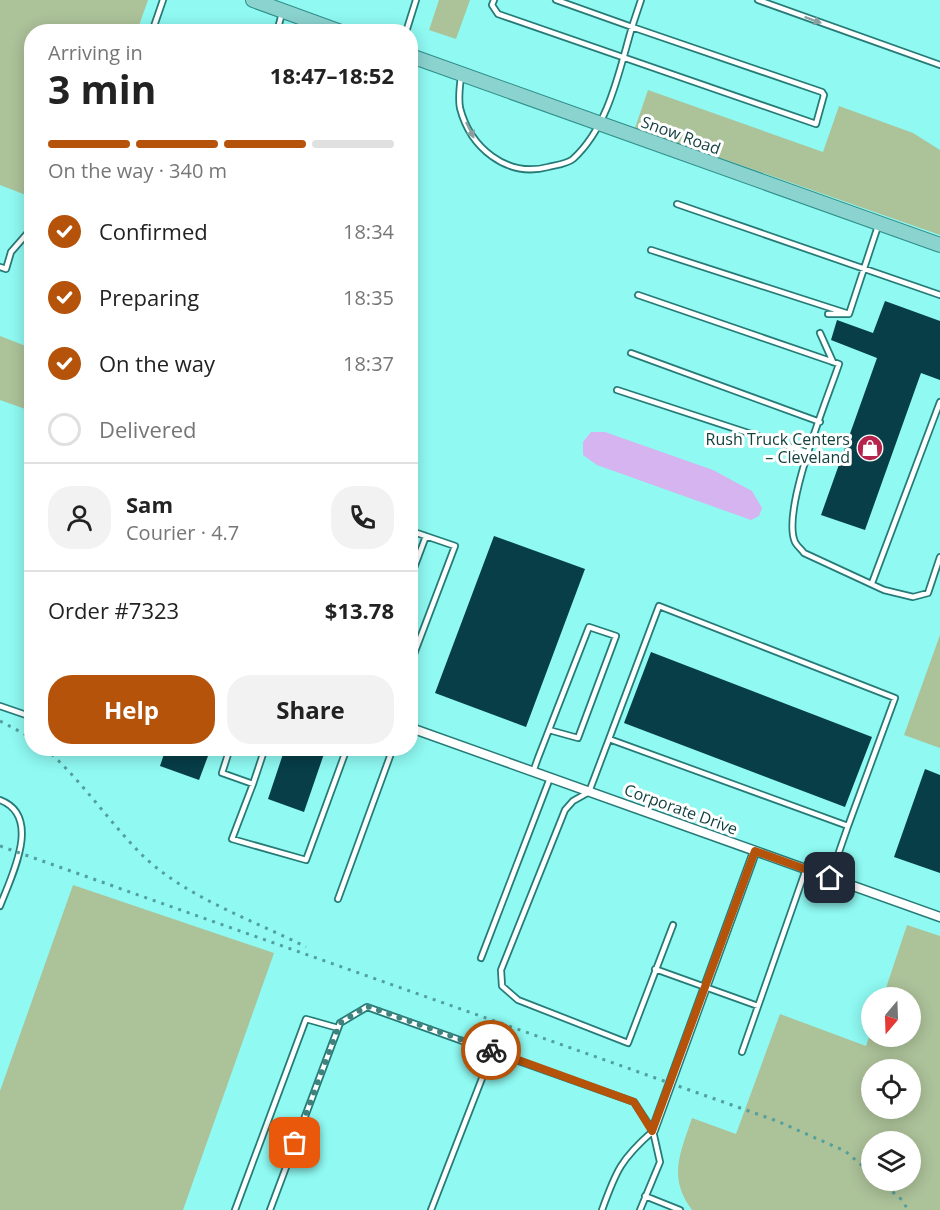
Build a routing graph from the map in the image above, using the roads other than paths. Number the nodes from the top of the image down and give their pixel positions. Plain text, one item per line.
1 (163, 0) edge
2 (253, 0) edge
3 (416, 0) edge
4 (494, 0) edge
5 (556, 0) edge
6 (641, 0) edge
7 (758, 0) edge
8 (283, 11) junction
9 (155, 24) edge
10 (279, 24) edge
11 (319, 24) edge
12 (408, 24) edge
13 (632, 27) junction
14 (623, 57) junction
15 (418, 59) edge
16 (940, 65) edge
17 (461, 74) junction
18 (600, 124) junction
19 (677, 204) dead end
20 (879, 223) junction
21 (24, 237) edge
22 (940, 244) edge
23 (651, 250) dead end
24 (0, 267) edge
25 (864, 268) junction
26 (638, 295) dead end
27 (940, 295) edge
28 (828, 314) dead end
29 (849, 314) junction
30 (820, 333) dead end
31 (631, 353) dead end
32 (833, 362) junction
33 (617, 390) dead end
34 (940, 402) edge
35 (820, 422) junction
36 (809, 453) junction
37 (418, 533) edge
38 (426, 536) junction
39 (418, 557) edge
40 (940, 557) edge
41 (872, 583) junction
42 (418, 644) edge
43 (0, 706) edge
44 (24, 714) edge
45 (549, 730) junction
46 (418, 731) edge
47 (609, 738) junction
48 (227, 756) edge
49 (263, 756) edge
50 (344, 756) edge
51 (390, 756) edge
52 (532, 772) junction
53 (550, 778) junction
54 (253, 784) junction
55 (589, 792) junction
56 (0, 800) edge
57 (848, 826) junction
58 (755, 851) junction
59 (806, 869) junction
60 (830, 878) junction
61 (339, 899) dead end
62 (0, 906) edge
63 (940, 917) edge
64 (673, 924) dead end
65 (481, 958) dead end
66 (655, 969) junction
67 (706, 987) junction
68 (758, 1006) junction
69 (338, 1029) junction
70 (493, 1050) junction
71 (742, 1052) dead end
72 (652, 1131) junction
73 (645, 1196) junction
74 (235, 1210) edge
75 (270, 1210) edge
76 (431, 1210) edge
77 (602, 1210) edge
78 (640, 1210) edge
79 (680, 1210) edge

1 - 9 lane
2 - 8 main road
3 - 12 lane
4 - 14 lane
5 - 13 lane
6 - 13 lane
7 -> 16 lane
8 - 10 lane
8 - 11 main road
13 - 14 lane
13 - 14 lane
14 - 18 lane
15 - 17 main road, Snow Road
17 - 18 main road, Snow Road
17 -> 18 lane
18 - 20 main road, Snow Road
19 - 25 lane
20 - 22 main road, Snow Road
20 - 25 lane
21 - 24 lane
23 - 29 lane
25 - 27 lane
25 - 29 lane
26 - 32 lane
28 - 29 lane
30 - 32 lane
31 - 35 lane
32 - 35 lane
33 - 36 lane
34 - 41 lane
35 - 36 lane
36 - 41 lane
37 - 38 lane
38 - 39 lane
38 - 42 lane
40 - 41 lane
43 - 44 lane
45 - 45 lane
45 - 52 lane
46 - 52 street, Corporate Drive
47 - 55 lane
47 - 57 lane
47 - 57 lane
48 - 54 lane
49 - 54 lane
50 - 54 lane
51 - 61 lane
52 - 53 street, Corporate Drive
53 - 55 street, Corporate Drive
53 - 65 lane
55 - 58 street, Corporate Drive
55 - 66 lane
56 - 62 lane
57 - 60 lane
58 - 59 street, Corporate Drive
58 - 67 street
59 - 60 street, Corporate Drive
59 - 68 lane
60 - 63 street, Corporate Drive
64 - 66 lane
66 - 67 lane
67 - 68 lane
67 - 72 street
68 - 71 lane
69 - 70 lane
69 - 74 lane
69 - 75 lane
70 - 72 lane
70 - 76 lane
72 - 73 lane
72 - 77 lane
73 - 78 lane
73 - 79 lane

